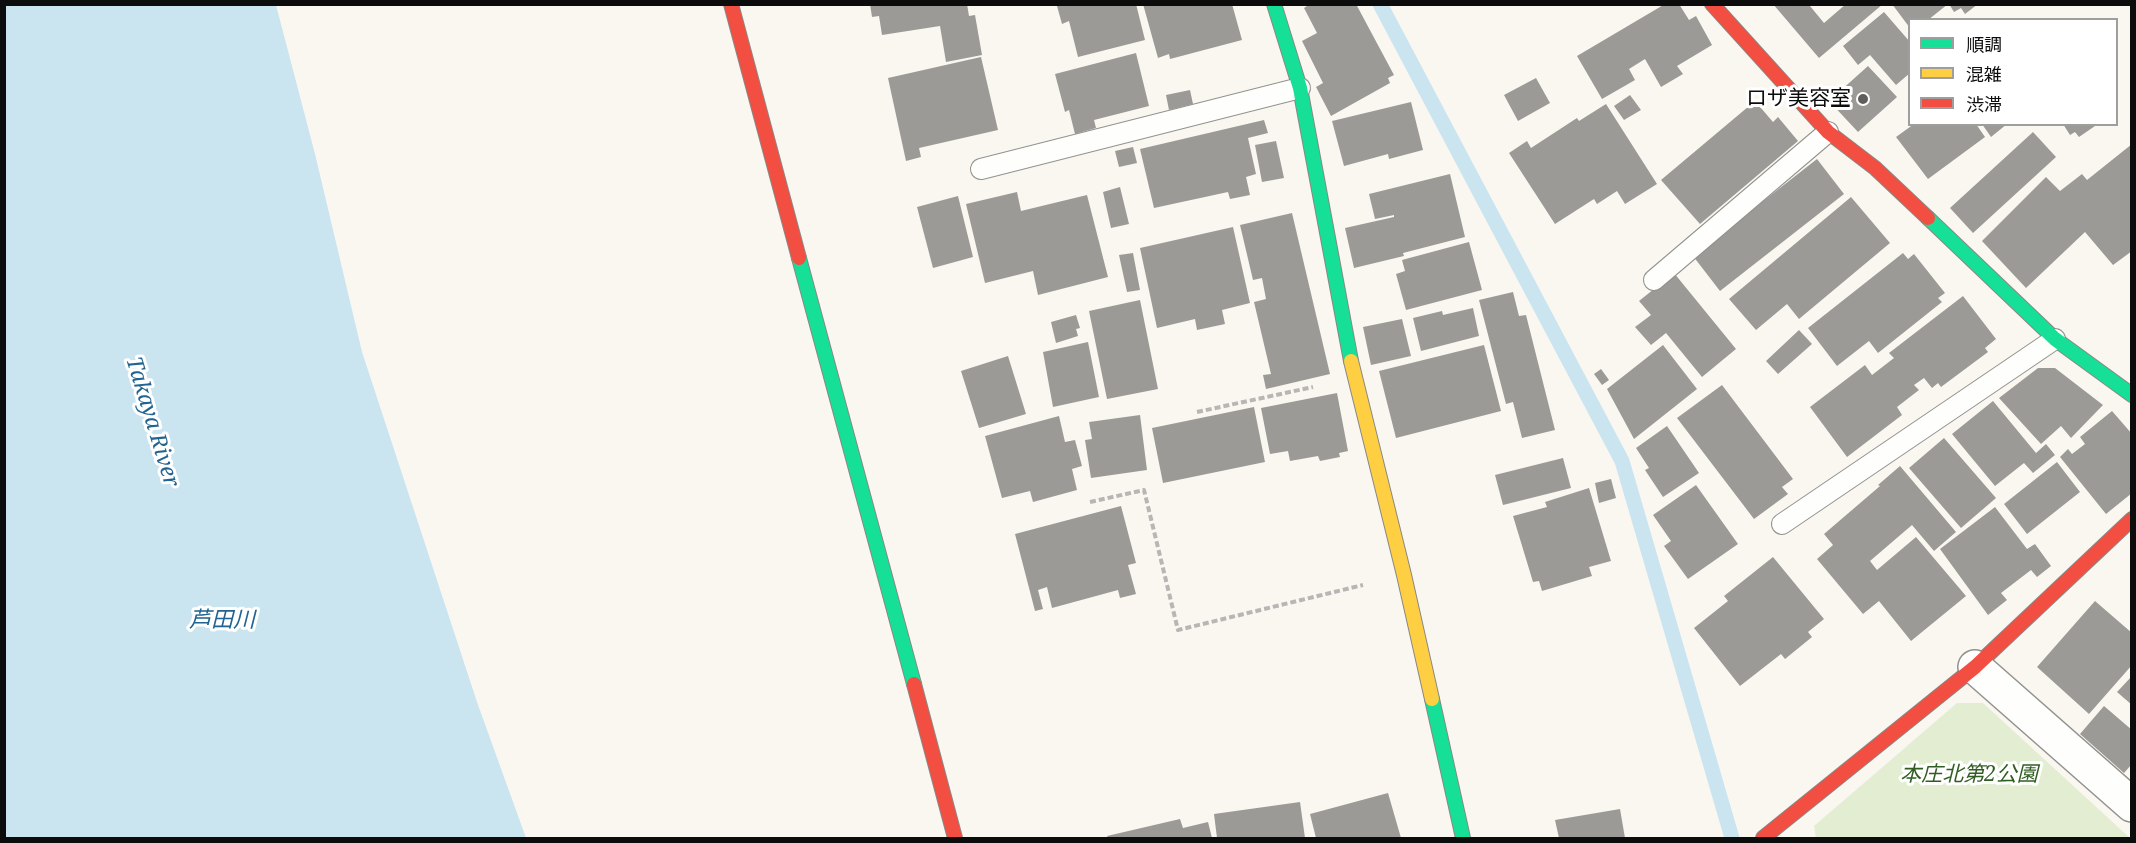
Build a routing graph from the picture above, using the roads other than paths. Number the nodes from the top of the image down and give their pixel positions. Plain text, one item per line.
1 (731, 4) edge
2 (1274, 4) edge
3 (1712, 4) edge
4 (1300, 88) junction
5 (1828, 132) junction
6 (981, 169) dead end
7 (1654, 280) dead end
8 (2055, 339) junction
9 (2132, 395) edge
10 (2132, 519) edge
11 (1782, 524) dead end
12 (1975, 667) junction
13 (2132, 805) edge
14 (1773, 836) edge
15 (955, 838) edge
16 (1463, 838) edge

1 - 15 street
2 - 4 street
3 - 5 street
4 - 6 lane
4 - 16 street
5 - 7 lane
5 - 8 street
8 - 9 street
8 - 11 lane
10 - 12 street
12 - 13 street
12 - 14 street

